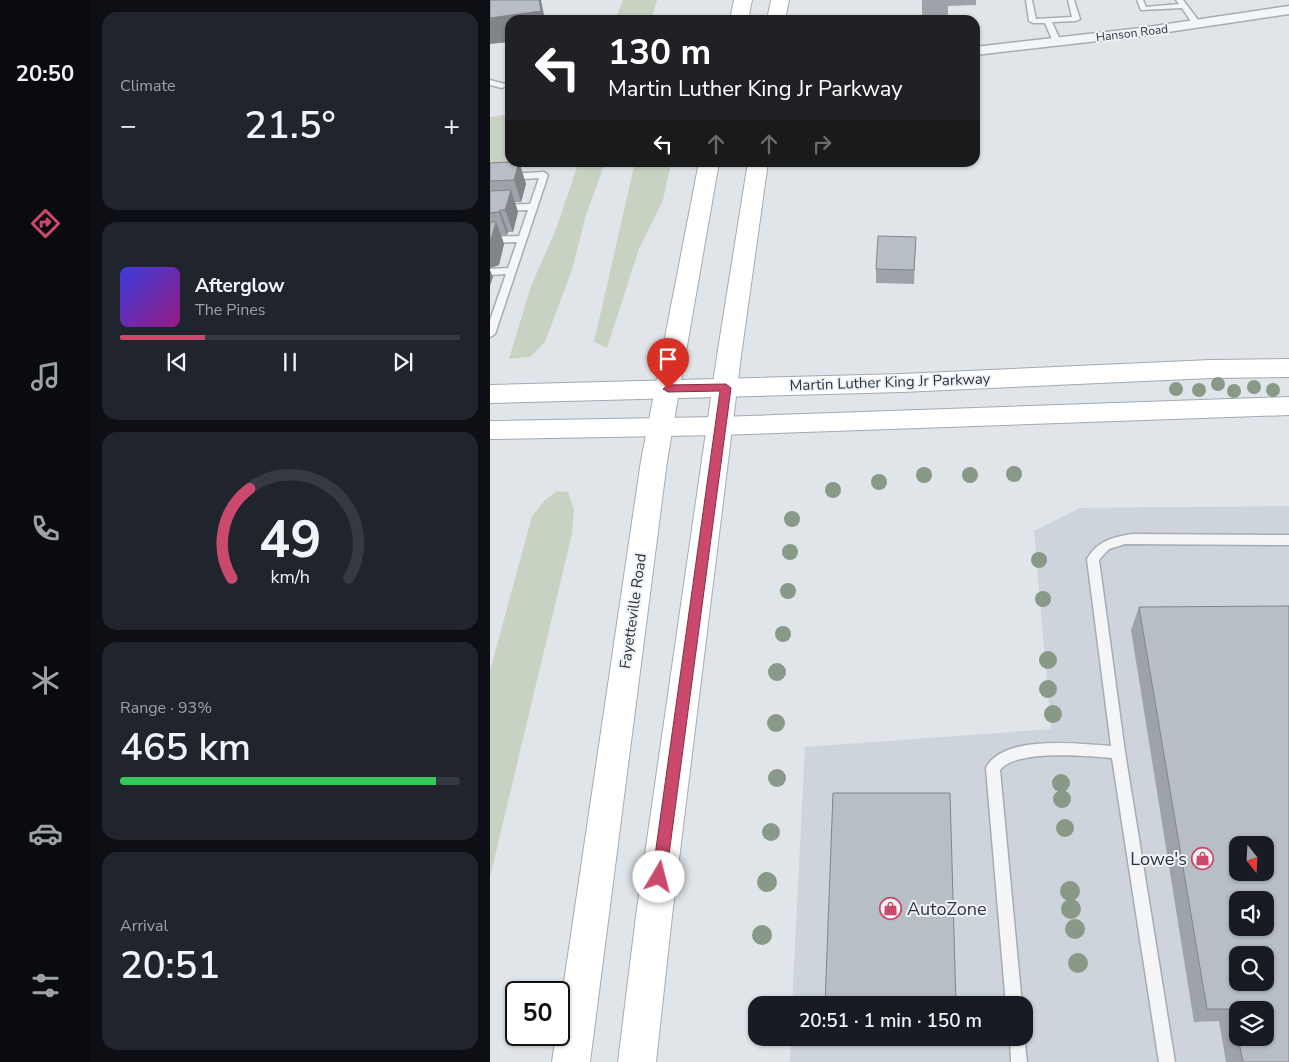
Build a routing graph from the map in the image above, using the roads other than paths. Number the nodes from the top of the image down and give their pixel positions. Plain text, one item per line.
1 (743, 0) edge
2 (780, 0) edge
3 (1029, 0) edge
4 (1072, 0) edge
5 (1140, 0) edge
6 (1181, 3) edge
7 (1289, 10) edge
8 (740, 15) edge
9 (777, 15) edge
10 (1048, 20) junction
11 (1197, 24) junction
12 (1057, 42) junction
13 (980, 50) edge
14 (490, 82) edge
15 (502, 86) dead end
16 (708, 167) edge
17 (757, 167) edge
18 (490, 178) edge
19 (534, 207) junction
20 (490, 208) edge
21 (523, 239) junction
22 (490, 240) edge
23 (490, 272) edge
24 (512, 272) junction
25 (494, 314) edge
26 (490, 334) edge
27 (1289, 368) edge
28 (726, 388) junction
29 (668, 389) junction
30 (490, 394) edge
31 (1289, 406) edge
32 (720, 426) junction
33 (660, 427) junction
34 (490, 430) edge
35 (1289, 540) edge
36 (1118, 752) junction
37 (1013, 996) edge
38 (1017, 1046) edge
39 (571, 1062) edge
40 (637, 1062) edge
41 (1019, 1062) edge
42 (1167, 1062) edge

1 - 8 main road
2 - 9 main road
3 - 10 lane
4 - 10 lane
5 - 6 lane
6 - 11 lane
7 - 11 street, Hanson Road
10 - 12 lane
11 - 12 street, Hanson Road
12 - 13 street, Hanson Road
14 - 15 lane
16 - 29 main road, Fayetteville Road
17 - 28 main road
18 - 19 lane
19 - 20 lane
19 - 21 lane
21 - 22 lane
21 - 24 lane
23 - 24 lane
24 - 25 lane
25 - 26 lane
27 - 28 main road, Martin Luther King Jr Parkway
28 - 29 main road, Martin Luther King Jr Parkway
28 - 32 main road
29 - 30 main road, Martin Luther King Jr Parkway
29 - 33 main road, Fayetteville Road
31 - 32 main road
32 - 33 main road
32 - 40 main road
33 - 34 main road
33 - 39 main road, Fayetteville Road
35 - 36 lane
36 - 37 lane
36 - 42 lane
38 - 41 lane

